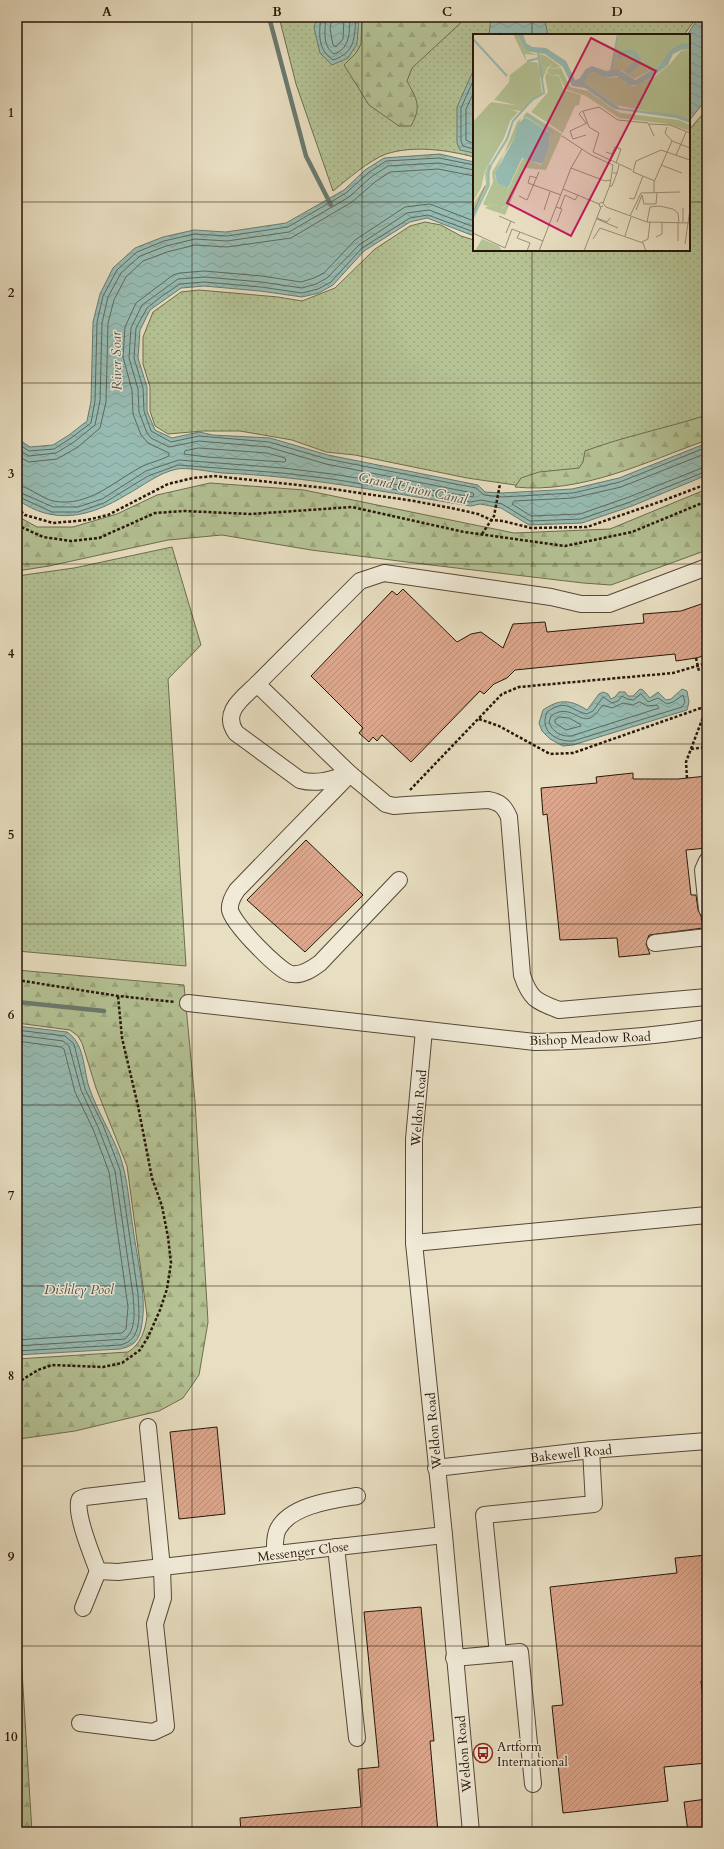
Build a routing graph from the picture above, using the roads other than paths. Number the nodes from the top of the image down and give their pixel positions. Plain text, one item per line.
1 (707, 567) edge
2 (257, 684) junction
3 (350, 774) junction
4 (707, 861) edge
5 (399, 880) dead end
6 (707, 909) edge
7 (707, 937) edge
8 (654, 943) dead end
9 (707, 997) edge
10 (188, 1003) road end
11 (707, 1028) edge
12 (424, 1030) junction
13 (707, 1215) edge
14 (414, 1243) junction
15 (148, 1427) dead end
16 (707, 1441) edge
17 (591, 1450) junction
18 (436, 1468) junction
19 (154, 1489) junction
20 (357, 1496) dead end
21 (444, 1535) junction
22 (336, 1547) junction
23 (275, 1554) junction
24 (162, 1568) junction
25 (98, 1571) junction
26 (82, 1608) dead end
27 (498, 1654) junction
28 (454, 1658) junction
29 (80, 1723) dead end
30 (357, 1738) dead end
31 (533, 1784) dead end
32 (471, 1832) edge

1 - 2 street
2 - 3 street
2 - 3 street
3 - 5 street
3 - 9 street
4 - 6 street
7 - 8 street
10 - 12 street, Bishop Meadow Road
11 - 12 street, Bishop Meadow Road
12 - 14 street, Weldon Road
13 - 14 street
14 - 18 street, Weldon Road
15 - 19 street
16 - 17 street, Bakewell Road
17 - 18 street, Bakewell Road
17 - 27 street
18 - 21 street, Weldon Road
19 - 24 street
19 - 25 street
20 - 23 street
21 - 22 street, Messenger Close
21 - 28 street, Weldon Road
22 - 23 street, Messenger Close
22 - 30 street
23 - 24 street, Messenger Close
24 - 25 street, Messenger Close
24 - 29 street
25 - 26 street
27 - 28 street
27 - 31 street
28 - 32 street, Weldon Road

